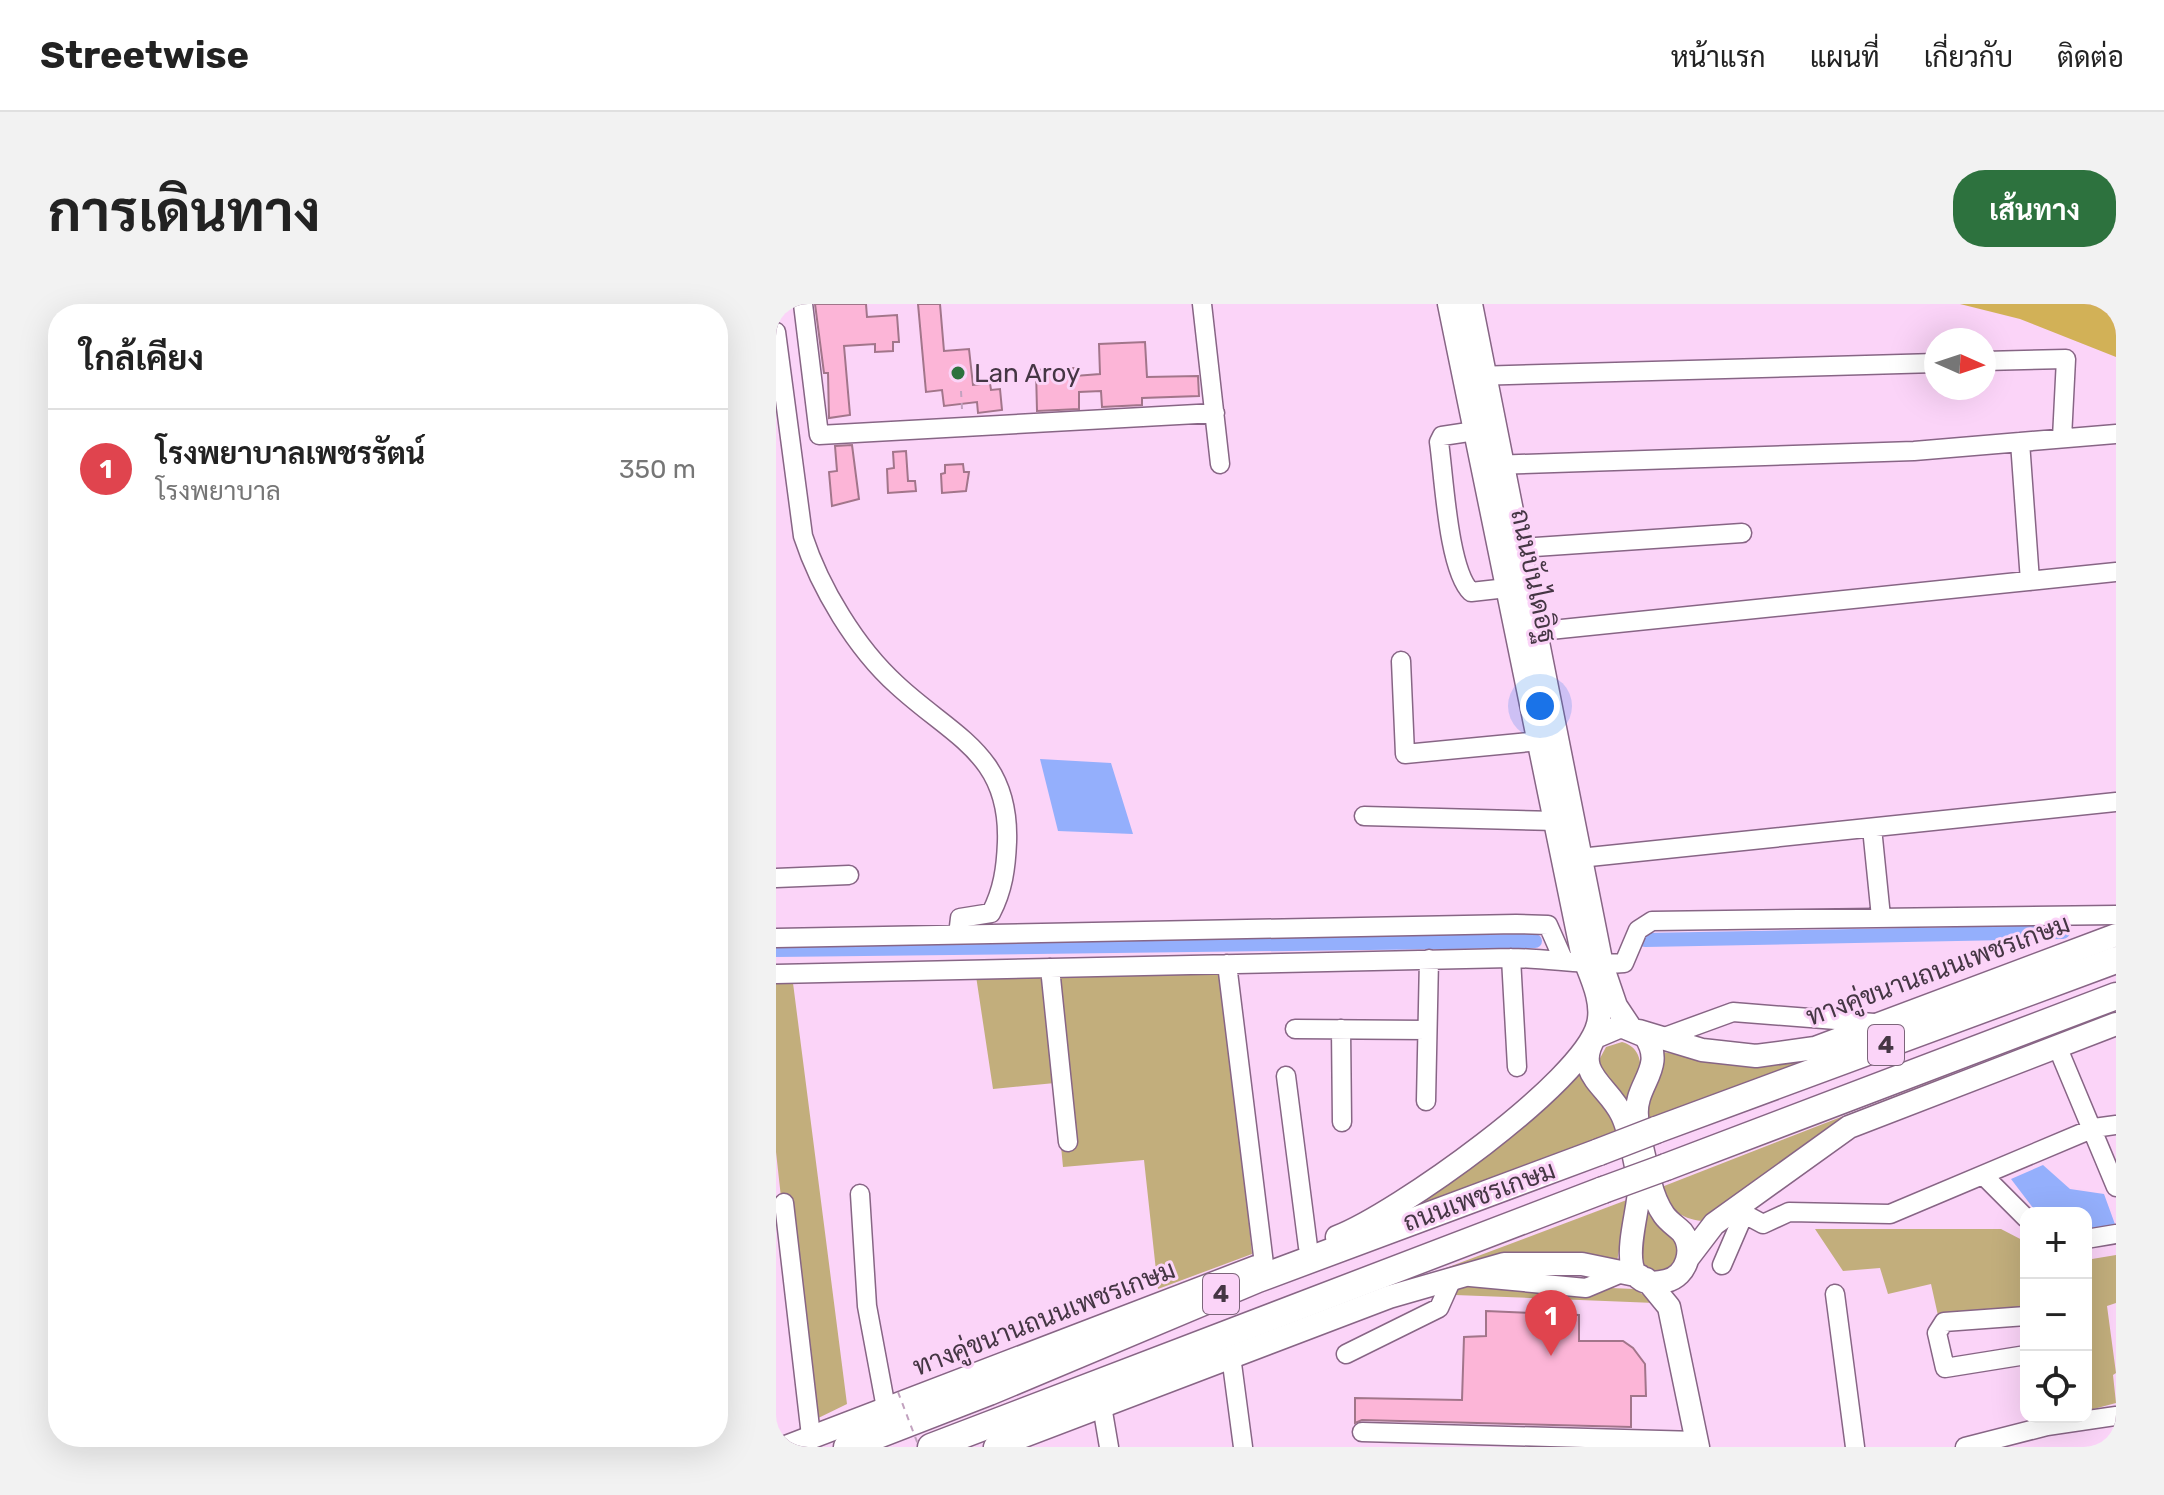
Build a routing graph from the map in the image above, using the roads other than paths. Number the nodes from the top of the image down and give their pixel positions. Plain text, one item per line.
1 (803, 304) edge
2 (1202, 304) edge
3 (1449, 304) edge
4 (1471, 304) edge
5 (776, 332) edge
6 (1996, 361) edge
7 (1924, 363) edge
8 (1474, 376) junction
9 (1215, 413) junction
10 (1475, 431) junction
11 (2116, 434) edge
12 (2062, 438) junction
13 (2020, 442) junction
14 (1220, 464) dead end
15 (1505, 465) junction
16 (1482, 466) junction
17 (1742, 533) dead end
18 (1522, 548) junction
19 (1499, 549) junction
20 (2116, 572) edge
21 (2030, 581) junction
22 (1507, 588) junction
23 (1527, 632) junction
24 (1401, 661) dead end
25 (1540, 741) junction
26 (2116, 802) edge
27 (1364, 816) dead end
28 (1557, 821) junction
29 (1872, 828) junction
30 (1572, 859) junction
31 (849, 875) dead end
32 (776, 878) edge
33 (2116, 915) edge
34 (1881, 917) junction
35 (958, 935) junction
36 (2116, 935) edge
37 (776, 938) edge
38 (1511, 958) junction
39 (1429, 959) junction
40 (2116, 960) edge
41 (1584, 962) junction
42 (1227, 964) junction
43 (1050, 968) junction
44 (776, 974) edge
45 (2116, 996) edge
46 (1888, 1023) junction
47 (2116, 1024) edge
48 (1295, 1029) dead end
49 (1341, 1029) junction
50 (1427, 1030) junction
51 (1642, 1032) junction
52 (1590, 1045) junction
53 (2057, 1046) junction
54 (1517, 1067) dead end
55 (1286, 1076) dead end
56 (1426, 1101) dead end
57 (1342, 1122) dead end
58 (2116, 1125) edge
59 (2094, 1128) junction
60 (1068, 1142) dead end
61 (1983, 1175) junction
62 (2116, 1187) edge
63 (860, 1194) dead end
64 (784, 1203) dead end
65 (1740, 1212) junction
66 (2020, 1212) edge
67 (2116, 1234) edge
68 (2092, 1238) edge
69 (1308, 1247) junction
70 (1264, 1264) junction
71 (1722, 1265) dead end
72 (1684, 1266) junction
73 (1637, 1276) junction
74 (1456, 1278) junction
75 (1835, 1294) dead end
76 (1669, 1307) junction
77 (2020, 1316) edge
78 (1346, 1354) dead end
79 (1231, 1356) junction
80 (2020, 1356) edge
81 (892, 1400) junction
82 (1102, 1406) junction
83 (2116, 1416) edge
84 (2092, 1418) edge
85 (2065, 1423) edge
86 (1362, 1432) dead end
87 (811, 1436) junction
88 (1698, 1444) edge
89 (786, 1447) edge
90 (847, 1447) edge
91 (931, 1447) edge
92 (995, 1447) edge
93 (1109, 1447) edge
94 (1243, 1447) edge
95 (1855, 1447) edge
96 (1965, 1447) edge

1 - 9 street
2 - 9 street
3 - 8 main road, ถนนบันไดอิฐ
4 - 8 main road, ถนนบันไดอิฐ
5 - 35 street
6 - 12 street
7 - 8 street
8 - 10 main road, ถนนบันไดอิฐ
8 - 15 main road, ถนนบันไดอิฐ
9 - 14 street
10 - 16 main road, ถนนบันไดอิฐ
10 - 22 street
11 - 12 street
12 - 13 street
13 - 15 street
13 - 21 street
15 - 16 street
15 - 18 main road, ถนนบันไดอิฐ
16 - 19 main road, ถนนบันไดอิฐ
17 - 18 street
18 - 19 street
18 - 23 main road, ถนนบันไดอิฐ
19 - 22 main road, ถนนบันไดอิฐ
20 - 21 street
21 - 23 street
22 - 23 main road, ถนนบันไดอิฐ
23 - 25 main road, ถนนบันไดอิฐ
23 - 30 main road, ถนนบันไดอิฐ
24 - 25 street
25 - 28 main road, ถนนบันไดอิฐ
26 - 29 street
27 - 28 street
28 - 30 main road, ถนนบันไดอิฐ
29 - 30 street
29 - 34 street
30 - 41 main road, ถนนบันไดอิฐ
31 - 32 street
33 - 34 street
34 - 41 street
35 - 37 street
35 - 41 street
36 - 46 main road, ทางคู่ขนานถนนเพชรเกษม / 4
38 - 39 street
38 - 41 street
38 - 54 street
39 - 42 street
39 - 50 street
40 - 90 highway, ถนนเพชรเกษม / 4, bridge
41 - 51 main road, ถนนบันไดอิฐ
41 - 52 main road, ถนนบันไดอิฐ
42 - 43 street
42 - 70 street
43 - 44 street
43 - 60 street
45 - 91 highway, ถนนเพชรเกษม / 4, bridge
46 - 51 street
46 - 51 main road, ทางคู่ขนานถนนเพชรเกษม / 4
47 - 53 main road, 4
48 - 49 street
49 - 50 street
49 - 57 street
50 - 56 street
51 - 52 main road
51 - 72 main road, ถนนบันไดอิฐ
52 - 69 main road, ทางคู่ขนานถนนเพชรเกษม / 4
52 - 73 main road
53 - 59 street
53 - 65 main road, 4
55 - 69 street
58 - 59 street
59 - 61 street
59 - 62 street
61 - 65 street
61 - 66 street
63 - 81 street
64 - 87 street
65 - 71 street
65 - 72 main road, 4
67 - 68 street
69 - 70 main road, ทางคู่ขนานถนนเพชรเกษม / 4
70 - 81 main road, ทางคู่ขนานถนนเพชรเกษม / 4
72 - 73 main road
72 - 76 main road
73 - 74 main road, 4
73 - 76 main road
74 - 78 street
74 - 79 main road, 4
75 - 95 street
76 - 88 main road
77 - 80 street
79 - 82 main road, 4
79 - 94 street
81 - 87 main road, ทางคู่ขนานถนนเพชรเกษม / 4
82 - 92 main road, 4
82 - 93 street
83 - 84 street
85 - 96 street
86 - 88 street
87 - 89 main road, ทางคู่ขนานถนนเพชรเกษม / 4

